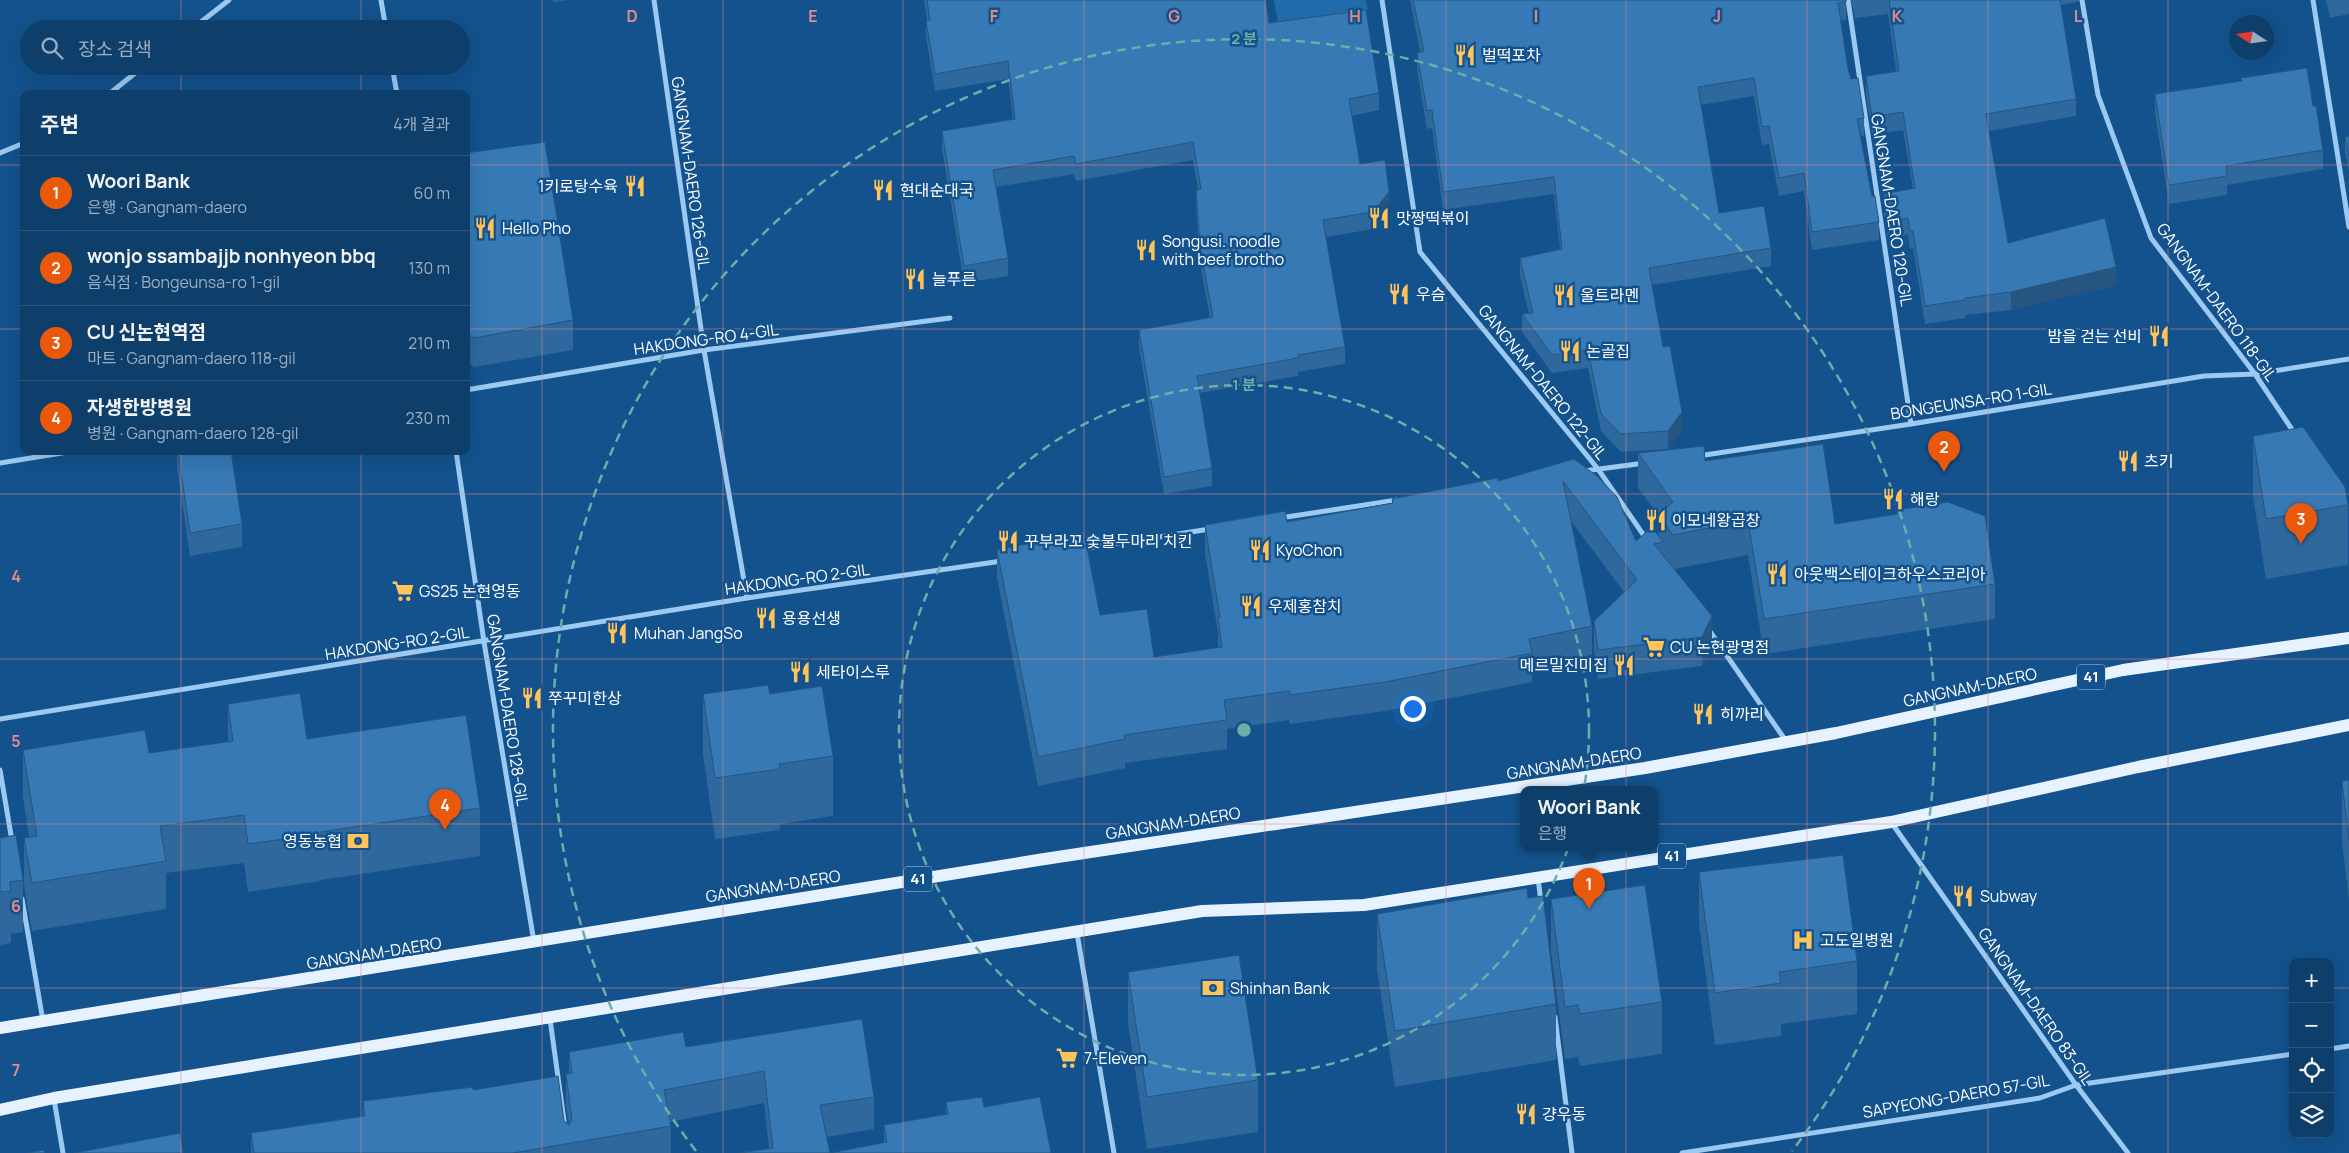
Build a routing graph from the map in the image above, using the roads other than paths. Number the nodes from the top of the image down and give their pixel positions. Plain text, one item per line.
1 (229, 0) edge
2 (381, 0) edge
3 (654, 0) edge
4 (1382, 0) edge
5 (1848, 0) edge
6 (2082, 0) edge
7 (2313, 0) edge
8 (203, 20) edge
9 (384, 20) edge
10 (133, 75) edge
11 (394, 75) edge
12 (114, 90) edge
13 (396, 90) edge
14 (20, 144) edge
15 (0, 152) edge
16 (2349, 227) edge
17 (950, 318) dead end
18 (704, 350) junction
19 (2349, 359) edge
20 (2255, 374) junction
21 (470, 389) edge
22 (1912, 424) junction
23 (2299, 440) edge
24 (49, 455) edge
25 (457, 455) edge
26 (1690, 457) edge
27 (1653, 462) edge
28 (0, 463) edge
29 (1598, 469) junction
30 (1578, 472) edge
31 (1402, 500) edge
32 (1275, 519) edge
33 (1216, 528) edge
34 (1653, 549) edge
35 (1079, 550) edge
36 (1011, 560) edge
37 (746, 598) junction
38 (1703, 621) edge
39 (2349, 638) edge
40 (484, 642) junction
41 (0, 719) edge
42 (2349, 725) edge
43 (1786, 741) junction
44 (0, 770) edge
45 (1527, 786) edge
46 (1520, 787) edge
47 (1891, 822) junction
48 (13, 848) edge
49 (1538, 878) junction
50 (22, 896) edge
51 (1542, 907) edge
52 (1077, 933) junction
53 (534, 944) junction
54 (1554, 1005) edge
55 (550, 1019) junction
56 (43, 1022) junction
57 (0, 1028) edge
58 (2349, 1046) edge
59 (2334, 1048) edge
60 (2289, 1055) edge
61 (2076, 1086) junction
62 (54, 1098) junction
63 (0, 1110) edge
64 (566, 1134) edge
65 (63, 1153) edge
66 (1114, 1153) edge
67 (1572, 1153) edge
68 (1682, 1153) edge
69 (2128, 1153) edge

1 - 8 street
2 - 9 street
3 - 18 street, GANGNAM-DAERO 126-GIL
4 - 29 street, GANGNAM-DAERO 122-GIL
5 - 22 street, GANGNAM-DAERO 120-GIL
6 - 20 street, GANGNAM-DAERO 118-GIL
7 - 16 street
10 - 12 street
11 - 13 street
14 - 15 street
17 - 18 street, HAKDONG-RO 4-GIL
18 - 21 street, HAKDONG-RO 4-GIL
18 - 37 street, GANGNAM-DAERO 126-GIL
19 - 20 street, BONGEUNSA-RO 1-GIL
20 - 22 street, BONGEUNSA-RO 1-GIL
20 - 23 street, GANGNAM-DAERO 118-GIL
22 - 26 street, BONGEUNSA-RO 1-GIL
24 - 28 street
25 - 40 street, GANGNAM-DAERO 128-GIL
27 - 29 street
29 - 30 street
29 - 34 street, GANGNAM-DAERO 122-GIL
31 - 32 street
33 - 35 street
36 - 37 street, HAKDONG-RO 2-GIL
37 - 40 street, HAKDONG-RO 2-GIL
38 - 43 street
39 - 43 main road, GANGNAM-DAERO / 41
40 - 41 street, HAKDONG-RO 2-GIL
40 - 53 street, GANGNAM-DAERO 128-GIL
42 - 47 main road, 41
43 - 45 main road, GANGNAM-DAERO / 41
44 - 48 street
46 - 53 main road, GANGNAM-DAERO / 41
47 - 49 main road, 41
47 - 61 street, GANGNAM-DAERO 83-GIL
49 - 51 street
49 - 52 main road, 41
50 - 56 street
52 - 55 main road, 41
52 - 66 street
53 - 56 main road, GANGNAM-DAERO / 41
54 - 67 street
55 - 62 main road, 41
55 - 64 street
56 - 57 main road, GANGNAM-DAERO / 41
58 - 59 street
60 - 61 street, SAPYEONG-DAERO 57-GIL
61 - 68 street, SAPYEONG-DAERO 57-GIL
61 - 69 street, GANGNAM-DAERO 83-GIL
62 - 63 main road, 41
62 - 65 street

